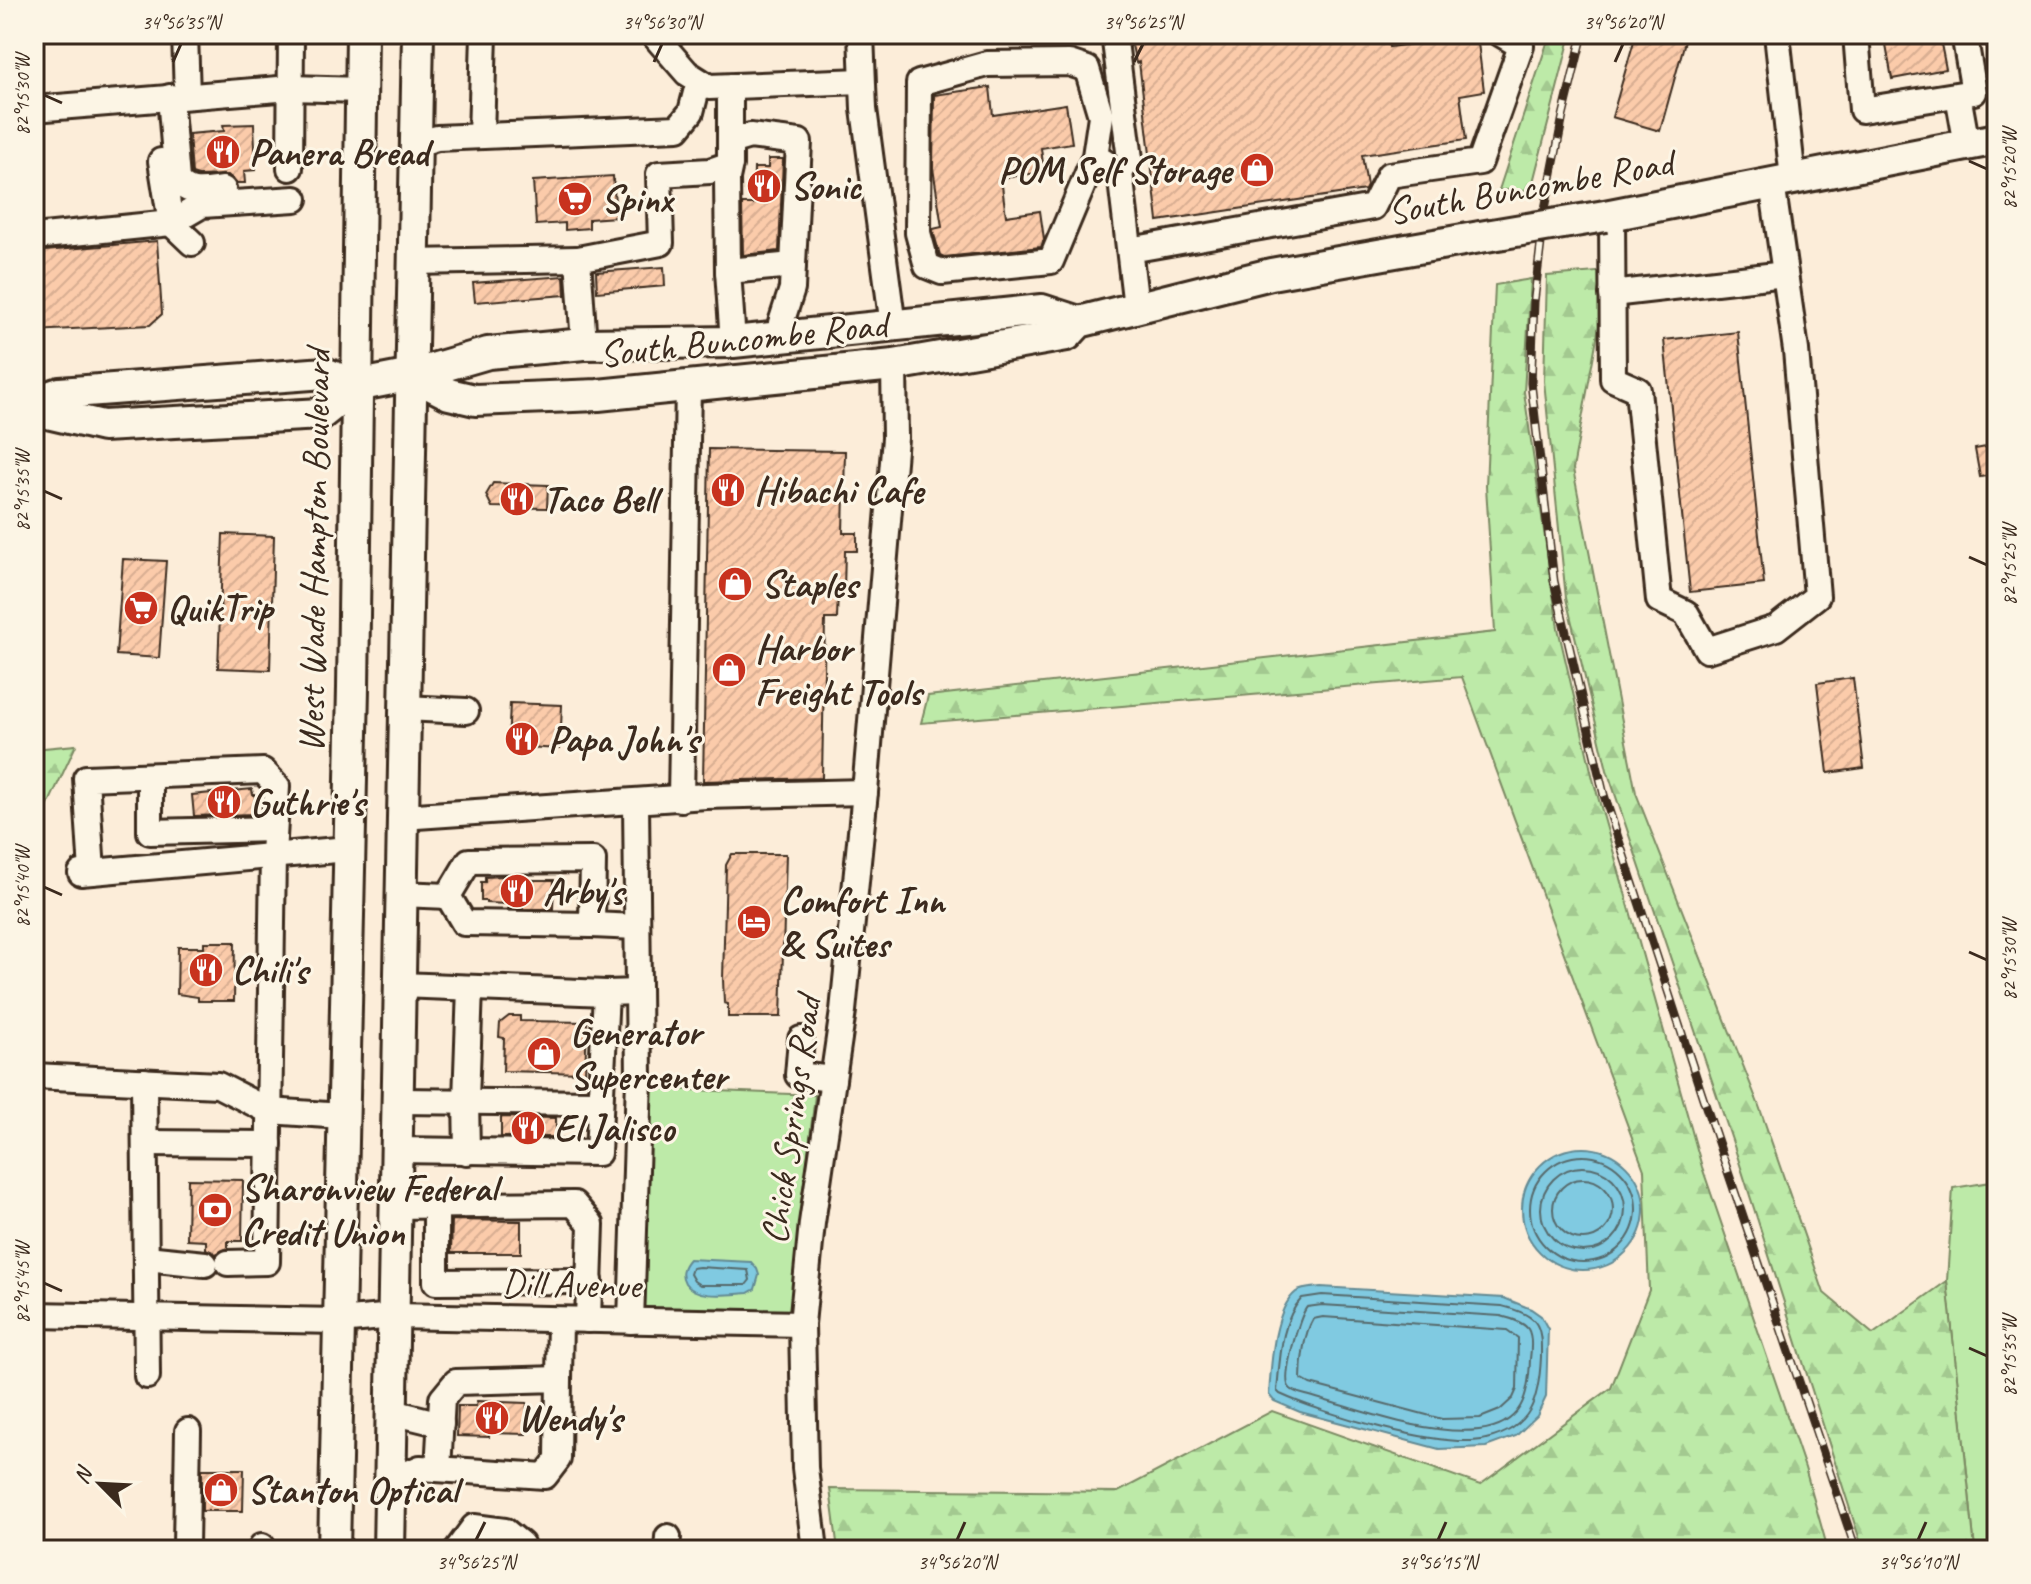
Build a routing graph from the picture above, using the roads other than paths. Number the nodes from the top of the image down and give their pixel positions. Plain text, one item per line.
1 (185, 34) edge
2 (291, 34) edge
3 (362, 34) edge
4 (418, 34) edge
5 (484, 34) edge
6 (653, 34) edge
7 (861, 34) edge
8 (1114, 34) edge
9 (1777, 34) edge
10 (1856, 34) edge
11 (1964, 34) edge
12 (1516, 38) edge
13 (699, 81) junction
14 (862, 81) junction
15 (730, 87) junction
16 (291, 88) junction
17 (361, 90) junction
18 (1958, 95) junction
19 (171, 98) junction
20 (34, 109) edge
21 (481, 136) junction
22 (1997, 139) edge
23 (416, 144) junction
24 (1967, 145) junction
25 (730, 153) junction
26 (1095, 156) junction
27 (290, 168) dead end
28 (1120, 172) junction
29 (1783, 181) junction
30 (918, 192) junction
31 (876, 198) junction
32 (295, 199) dead end
33 (267, 201) junction
34 (1608, 215) junction
35 (171, 223) junction
36 (34, 237) edge
37 (192, 243) dead end
38 (1130, 250) junction
39 (578, 259) junction
40 (413, 262) junction
41 (793, 265) junction
42 (728, 271) junction
43 (1785, 274) junction
44 (1612, 294) junction
45 (1136, 307) junction
46 (1079, 322) junction
47 (893, 326) junction
48 (782, 337) junction
49 (733, 342) junction
50 (584, 344) junction
51 (894, 365) junction
52 (412, 375) junction
53 (688, 385) junction
54 (356, 386) junction
55 (34, 402) edge
56 (34, 410) edge
57 (405, 708) junction
58 (466, 711) dead end
59 (150, 776) junction
60 (865, 792) junction
61 (681, 799) junction
62 (636, 803) junction
63 (402, 817) junction
64 (274, 829) junction
65 (348, 849) junction
66 (273, 855) junction
67 (401, 894) junction
68 (448, 896) junction
69 (592, 925) junction
70 (637, 927) junction
71 (400, 985) junction
72 (470, 988) junction
73 (638, 992) junction
74 (606, 993) junction
75 (801, 1039) dead end
76 (34, 1076) edge
77 (833, 1079) junction
78 (144, 1081) junction
79 (466, 1100) junction
80 (398, 1101) junction
81 (600, 1103) junction
82 (269, 1111) junction
83 (342, 1116) junction
84 (145, 1143) junction
85 (269, 1144) junction
86 (397, 1150) junction
87 (467, 1152) junction
88 (396, 1206) junction
89 (436, 1206) junction
90 (146, 1258) junction
91 (590, 1281) junction
92 (34, 1315) edge
93 (394, 1316) junction
94 (147, 1319) junction
95 (560, 1320) junction
96 (588, 1320) junction
97 (339, 1321) junction
98 (631, 1321) junction
99 (802, 1324) junction
100 (147, 1376) dead end
101 (559, 1379) junction
102 (392, 1412) junction
103 (441, 1424) junction
104 (188, 1431) dead end
105 (438, 1469) junction
106 (390, 1481) junction
107 (186, 1545) dead end
108 (334, 1550) edge
109 (389, 1550) edge
110 (457, 1550) edge
111 (520, 1550) edge
112 (815, 1550) edge

1 - 19 street
2 - 16 street
3 - 17 main road, West Wade Hampton Boulevard
4 - 23 main road
5 - 21 street
6 - 13 street
7 - 14 street
8 - 28 street
9 - 29 street
10 - 18 street
11 - 18 street
12 - 38 street
13 - 15 street
13 - 21 street
14 - 15 street
14 - 31 street
15 - 25 street
16 - 17 street
16 - 19 street
16 - 27 street
17 - 54 main road, West Wade Hampton Boulevard
18 - 24 street
19 - 20 street
19 - 33 street
19 - 35 street
21 - 23 street
22 - 24 main road, South Buncombe Road
23 - 40 main road
24 - 29 main road, South Buncombe Road
25 - 39 street
25 - 41 street
25 - 42 street
26 - 28 street
26 - 30 street
26 - 30 street
28 - 38 street
29 - 34 main road, South Buncombe Road
29 - 43 street
30 - 31 street
31 - 47 street
32 - 33 street
33 - 35 street
34 - 44 street
34 - 45 main road, South Buncombe Road, bridge
35 - 36 street
35 - 37 street
38 - 45 street
39 - 40 street
39 - 50 street
40 - 52 main road
41 - 42 street
41 - 48 street
42 - 49 street
43 - 44 street
43 - 44 street
45 - 46 main road, South Buncombe Road
46 - 47 main road, South Buncombe Road
46 - 51 main road, South Buncombe Road
47 - 48 main road, South Buncombe Road
48 - 49 main road, South Buncombe Road
49 - 50 main road, South Buncombe Road
50 - 52 main road, South Buncombe Road
51 - 53 main road, South Buncombe Road
51 - 60 street, Chick Springs Road
52 - 53 main road, South Buncombe Road
52 - 54 main road, South Buncombe Road
52 - 57 main road
53 - 61 street
54 - 55 main road
54 - 56 main road
54 - 65 main road, West Wade Hampton Boulevard
57 - 58 street
57 - 63 main road
59 - 64 street
59 - 64 street
59 - 66 street
60 - 61 street
60 - 77 street, Chick Springs Road
61 - 62 street
62 - 63 street
62 - 70 street
63 - 67 main road
64 - 66 street
65 - 66 street
65 - 83 main road, West Wade Hampton Boulevard
66 - 82 street
67 - 68 street
67 - 71 main road
68 - 69 street
68 - 69 street
69 - 70 street
70 - 73 street
71 - 72 street
71 - 80 main road
72 - 74 street
72 - 79 street
73 - 74 street
73 - 98 street
74 - 81 street
75 - 77 street
76 - 78 street
77 - 99 street, Chick Springs Road
78 - 82 street
78 - 84 street
79 - 80 street
79 - 81 street
79 - 87 street
80 - 86 main road
81 - 87 street
82 - 83 street
82 - 85 street
83 - 97 main road, West Wade Hampton Boulevard
84 - 85 street
84 - 90 street
85 - 90 street
86 - 87 street
86 - 88 main road
88 - 89 street
88 - 93 main road
89 - 91 street
89 - 91 street
90 - 94 street
91 - 96 street
92 - 94 street, Dill Avenue
93 - 95 street, Dill Avenue
93 - 97 street, Dill Avenue
93 - 102 main road
94 - 97 street, Dill Avenue
94 - 100 street
95 - 96 street, Dill Avenue
95 - 101 street
96 - 98 street, Dill Avenue
97 - 108 main road, West Wade Hampton Boulevard
98 - 99 street, Dill Avenue
99 - 112 street, Chick Springs Road
101 - 103 street
101 - 105 street
102 - 103 street
102 - 106 main road
103 - 105 street
104 - 107 street
105 - 106 street
106 - 109 main road
110 - 111 street

